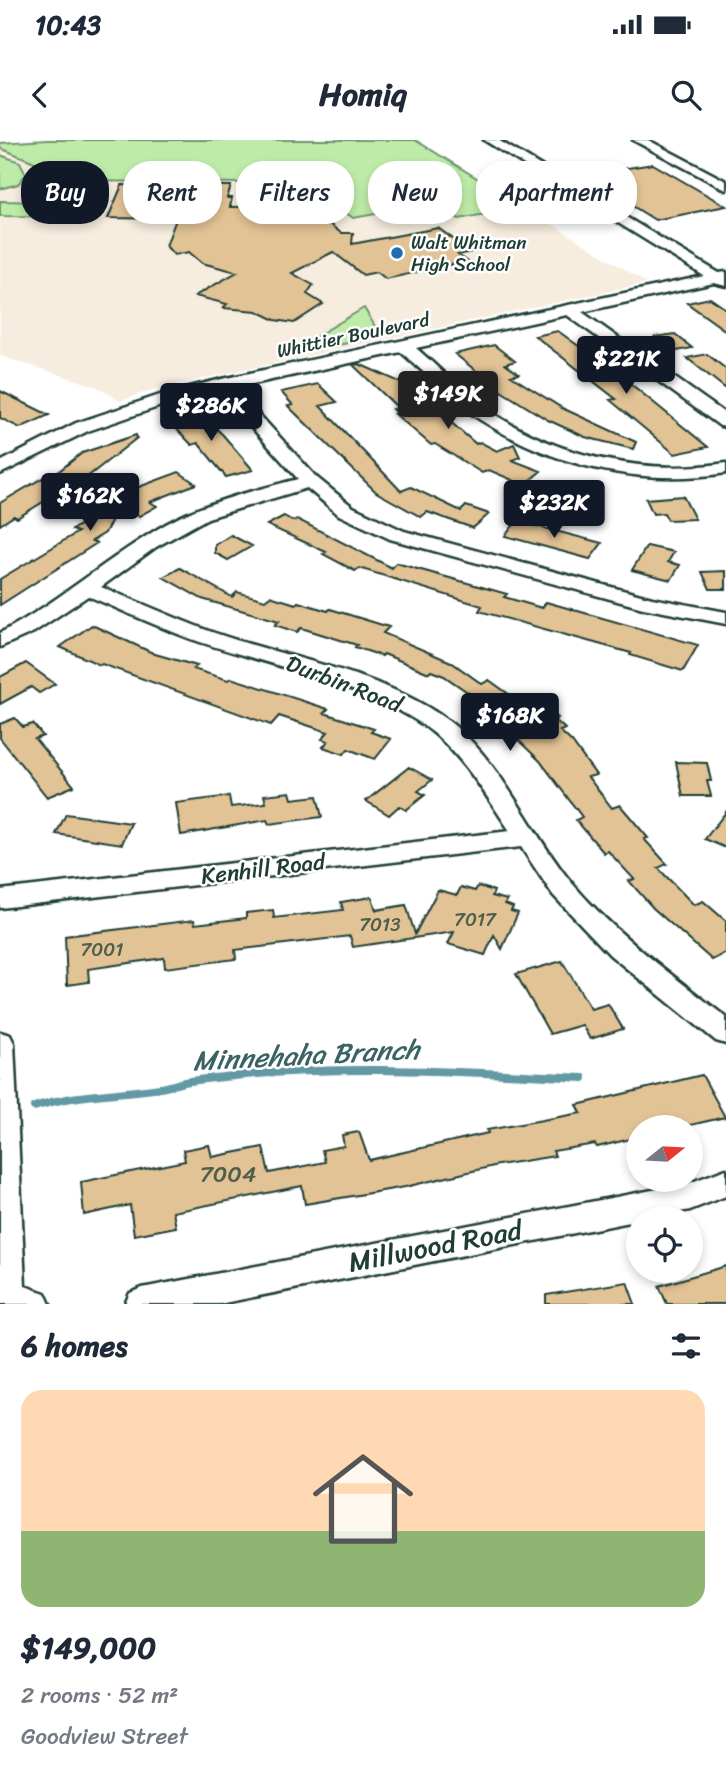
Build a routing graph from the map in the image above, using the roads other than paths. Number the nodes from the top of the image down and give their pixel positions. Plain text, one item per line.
1 (490, 140) edge
2 (639, 140) edge
3 (726, 186) edge
4 (723, 279) edge
5 (569, 310) junction
6 (403, 345) junction
7 (222, 384) junction
8 (726, 422) edge
9 (0, 450) edge
10 (18, 459) junction
11 (726, 468) edge
12 (0, 469) edge
13 (310, 481) junction
14 (86, 588) junction
15 (726, 618) edge
16 (0, 641) edge
17 (525, 838) junction
18 (0, 899) edge
19 (726, 1033) edge
20 (0, 1043) edge
21 (726, 1181) edge
22 (14, 1302) edge
23 (142, 1304) edge

1 - 4 street
2 - 3 street
4 - 5 street, Whittier Boulevard
5 - 6 street, Whittier Boulevard
5 - 8 street
6 - 7 street, Whittier Boulevard
6 - 11 street
7 - 10 street, Whittier Boulevard
7 - 13 street
9 - 10 street
10 - 12 street, Whittier Boulevard
13 - 14 street
13 - 15 street
14 - 16 street
14 - 17 street, Durbin Road
17 - 18 street, Kenhill Road
17 - 19 street, Durbin Road
20 - 22 street
21 - 23 street, Millwood Road

